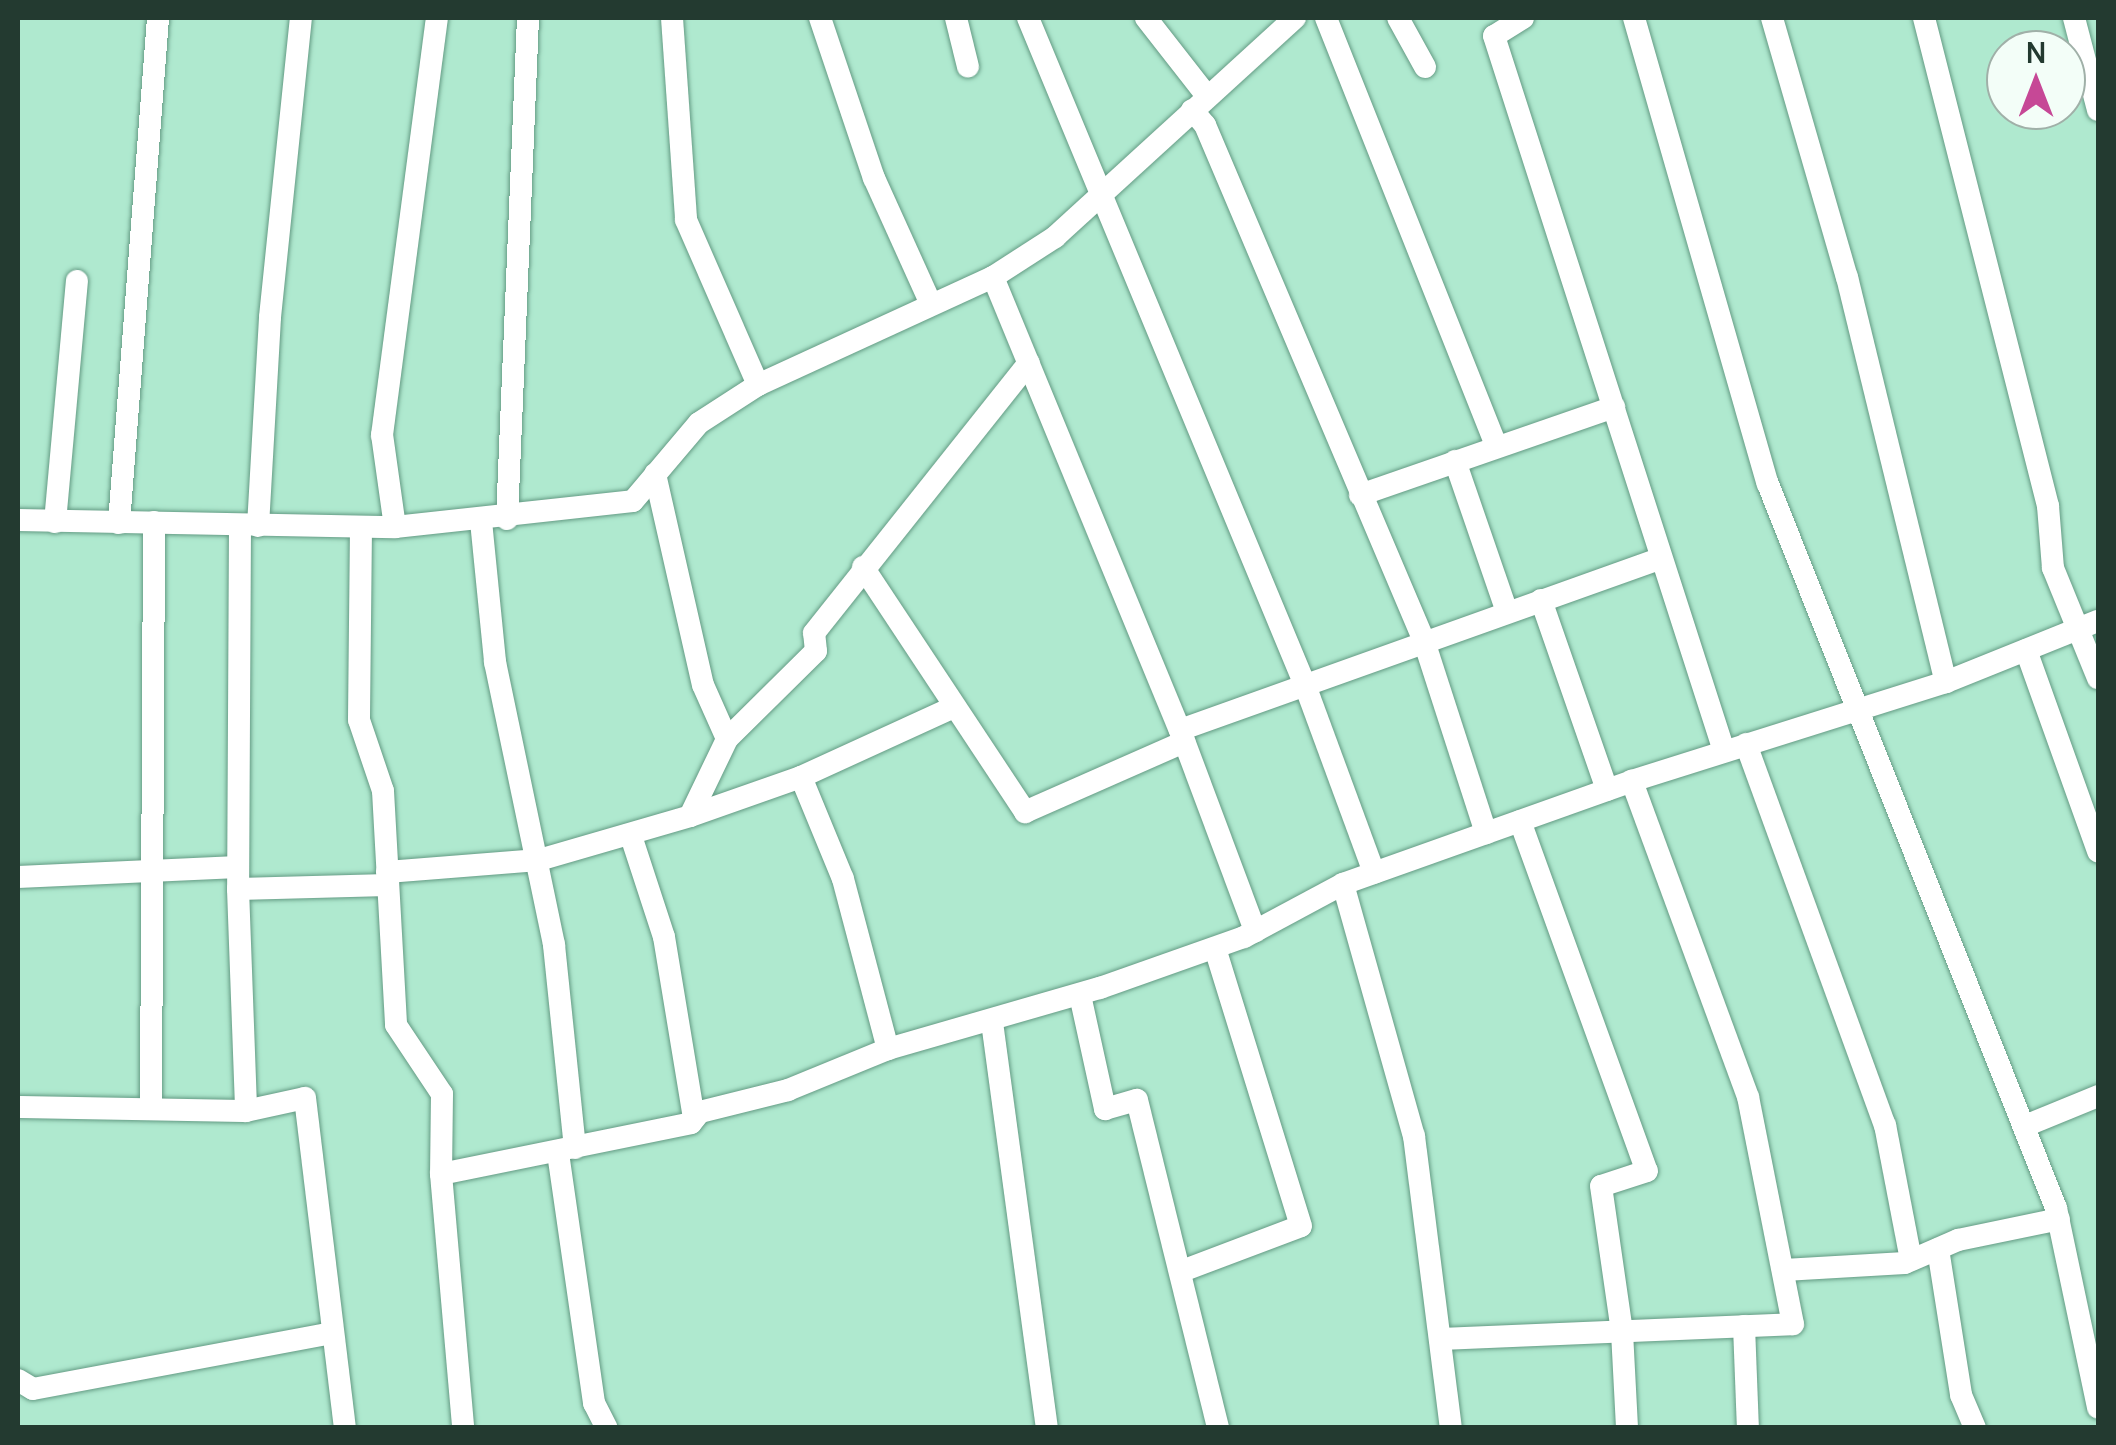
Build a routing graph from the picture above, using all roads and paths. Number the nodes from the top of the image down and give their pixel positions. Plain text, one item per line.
1 (158, 18) edge
2 (301, 18) edge
3 (436, 18) edge
4 (528, 18) edge
5 (672, 18) edge
6 (820, 18) edge
7 (956, 18) edge
8 (1028, 18) edge
9 (1146, 18) edge
10 (1326, 18) edge
11 (1398, 18) edge
12 (1524, 18) edge
13 (1634, 18) edge
14 (1772, 18) edge
15 (1924, 18) edge
16 (2074, 18) edge
17 (1284, 21) edge
18 (968, 67) dead end
19 (1425, 67) dead end
20 (1199, 103) junction
21 (2098, 110) edge
22 (1104, 198) junction
23 (993, 276) junction
24 (77, 281) dead end
25 (931, 304) junction
26 (1030, 362) junction
27 (758, 386) junction
28 (1614, 407) junction
29 (1496, 445) junction
30 (1454, 460) junction
31 (655, 474) junction
32 (1360, 495) junction
33 (508, 519) junction
34 (18, 520) edge
35 (481, 521) junction
36 (55, 522) junction
37 (154, 522) junction
38 (120, 524) junction
39 (249, 526) junction
40 (361, 527) junction
41 (395, 527) junction
42 (1658, 558) junction
43 (863, 566) junction
44 (1541, 600) junction
45 (1507, 612) junction
46 (2088, 626) edge
47 (1424, 641) junction
48 (2026, 650) junction
49 (2098, 678) edge
50 (1946, 682) junction
51 (1305, 684) junction
52 (954, 707) junction
53 (1858, 707) junction
54 (1182, 736) junction
55 (727, 739) junction
56 (1735, 747) junction
57 (801, 777) junction
58 (1632, 781) junction
59 (1607, 790) junction
60 (690, 816) junction
61 (1520, 820) junction
62 (1486, 833) junction
63 (631, 836) junction
64 (2098, 852) edge
65 (539, 860) junction
66 (149, 871) junction
67 (1374, 873) junction
68 (18, 877) edge
69 (238, 878) junction
70 (388, 878) junction
71 (1343, 884) junction
72 (1255, 931) junction
73 (1215, 948) junction
74 (1080, 994) junction
75 (992, 1022) junction
76 (888, 1049) junction
77 (2098, 1096) edge
78 (151, 1104) junction
79 (18, 1107) edge
80 (246, 1110) junction
81 (694, 1119) junction
82 (2025, 1126) junction
83 (567, 1151) junction
84 (441, 1174) junction
85 (2059, 1218) junction
86 (1938, 1250) junction
87 (1912, 1260) junction
88 (1784, 1270) junction
89 (1182, 1271) junction
90 (1744, 1326) junction
91 (1622, 1332) junction
92 (331, 1333) junction
93 (1440, 1339) junction
94 (18, 1380) edge
95 (2098, 1408) edge
96 (345, 1428) edge
97 (463, 1428) edge
98 (607, 1428) edge
99 (1047, 1428) edge
100 (1218, 1428) edge
101 (1451, 1428) edge
102 (1627, 1428) edge
103 (1748, 1428) edge
104 (1976, 1428) edge

1 - 38 street
2 - 39 street
3 - 41 street
4 - 33 street
5 - 27 street
6 - 25 street
7 - 18 street
8 - 22 street
9 - 20 street
10 - 29 street
11 - 19 street
12 - 28 street
13 - 53 street
14 - 50 street
15 - 46 street
16 - 21 street
17 - 20 street
20 - 22 street
20 - 32 street
22 - 23 street
22 - 51 street
23 - 25 street
23 - 26 street
24 - 36 street
25 - 27 street
26 - 43 street
26 - 54 street
27 - 31 street
28 - 29 street
28 - 42 street
29 - 30 street
30 - 32 street
30 - 45 street
31 - 33 street
31 - 55 street
32 - 47 street
33 - 35 street
34 - 36 street
35 - 41 street
35 - 65 street
36 - 38 street
37 - 38 street
37 - 39 street
37 - 66 street
39 - 40 street
39 - 69 street
40 - 41 street
40 - 70 street
42 - 44 street
42 - 56 street
43 - 52 street
43 - 55 street
44 - 45 street
44 - 59 street
45 - 47 street
46 - 48 street
46 - 49 street
47 - 51 street
47 - 62 street
48 - 50 street
48 - 64 street
50 - 53 street
51 - 54 street
51 - 67 street
52 - 54 street
52 - 57 street
53 - 56 street
53 - 82 street
54 - 72 street
55 - 60 street
56 - 58 street
56 - 87 street
57 - 60 street
57 - 76 street
58 - 59 street
58 - 88 street
59 - 61 street
60 - 63 street
61 - 62 street
61 - 91 street
62 - 67 street
63 - 65 street
63 - 81 street
65 - 70 street
65 - 83 street
66 - 68 street
66 - 69 street
66 - 78 street
67 - 71 street
69 - 70 street
69 - 80 street
70 - 84 street
71 - 72 street
71 - 93 street
72 - 73 street
73 - 74 street
73 - 89 street
74 - 75 street
74 - 89 street
75 - 76 street
75 - 99 street
76 - 81 street
77 - 82 street
78 - 79 street
78 - 80 street
80 - 92 street
81 - 83 street
82 - 85 street
83 - 84 street
83 - 98 street
84 - 97 street
85 - 86 street
85 - 95 street
86 - 87 street
86 - 104 street
87 - 88 street
88 - 90 street
89 - 100 street
90 - 91 street
90 - 103 street
91 - 93 street
91 - 102 street
92 - 94 street
92 - 96 street
93 - 101 street

